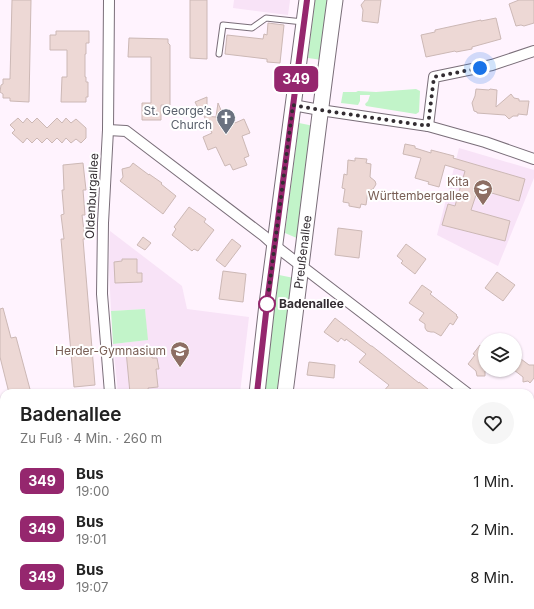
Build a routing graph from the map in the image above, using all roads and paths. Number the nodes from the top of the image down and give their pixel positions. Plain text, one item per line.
1 (109, 0) edge
2 (307, 0) edge
3 (335, 0) edge
4 (304, 22) junction
5 (534, 51) edge
6 (219, 54) dead end
7 (297, 75) junction
8 (324, 80) junction
9 (293, 105) junction
10 (320, 110) junction
11 (428, 126) junction
12 (108, 130) junction
13 (534, 159) edge
14 (274, 245) junction
15 (302, 266) junction
16 (110, 389) edge
17 (257, 389) edge
18 (286, 389) edge
19 (462, 389) edge

1 - 12 street, Oldenburgallee
2 - 4 street
3 - 8 street, Preußenallee
4 - 6 lane
4 - 7 street
5 - 11 street
7 - 8 street
7 - 9 street
8 - 10 street, Preußenallee
9 - 10 street
9 - 14 street
10 - 11 street
10 - 15 street, Preußenallee
11 - 13 street
12 - 14 street
12 - 16 street, Oldenburgallee
14 - 15 street
14 - 17 street
15 - 18 street, Preußenallee
15 - 19 street

